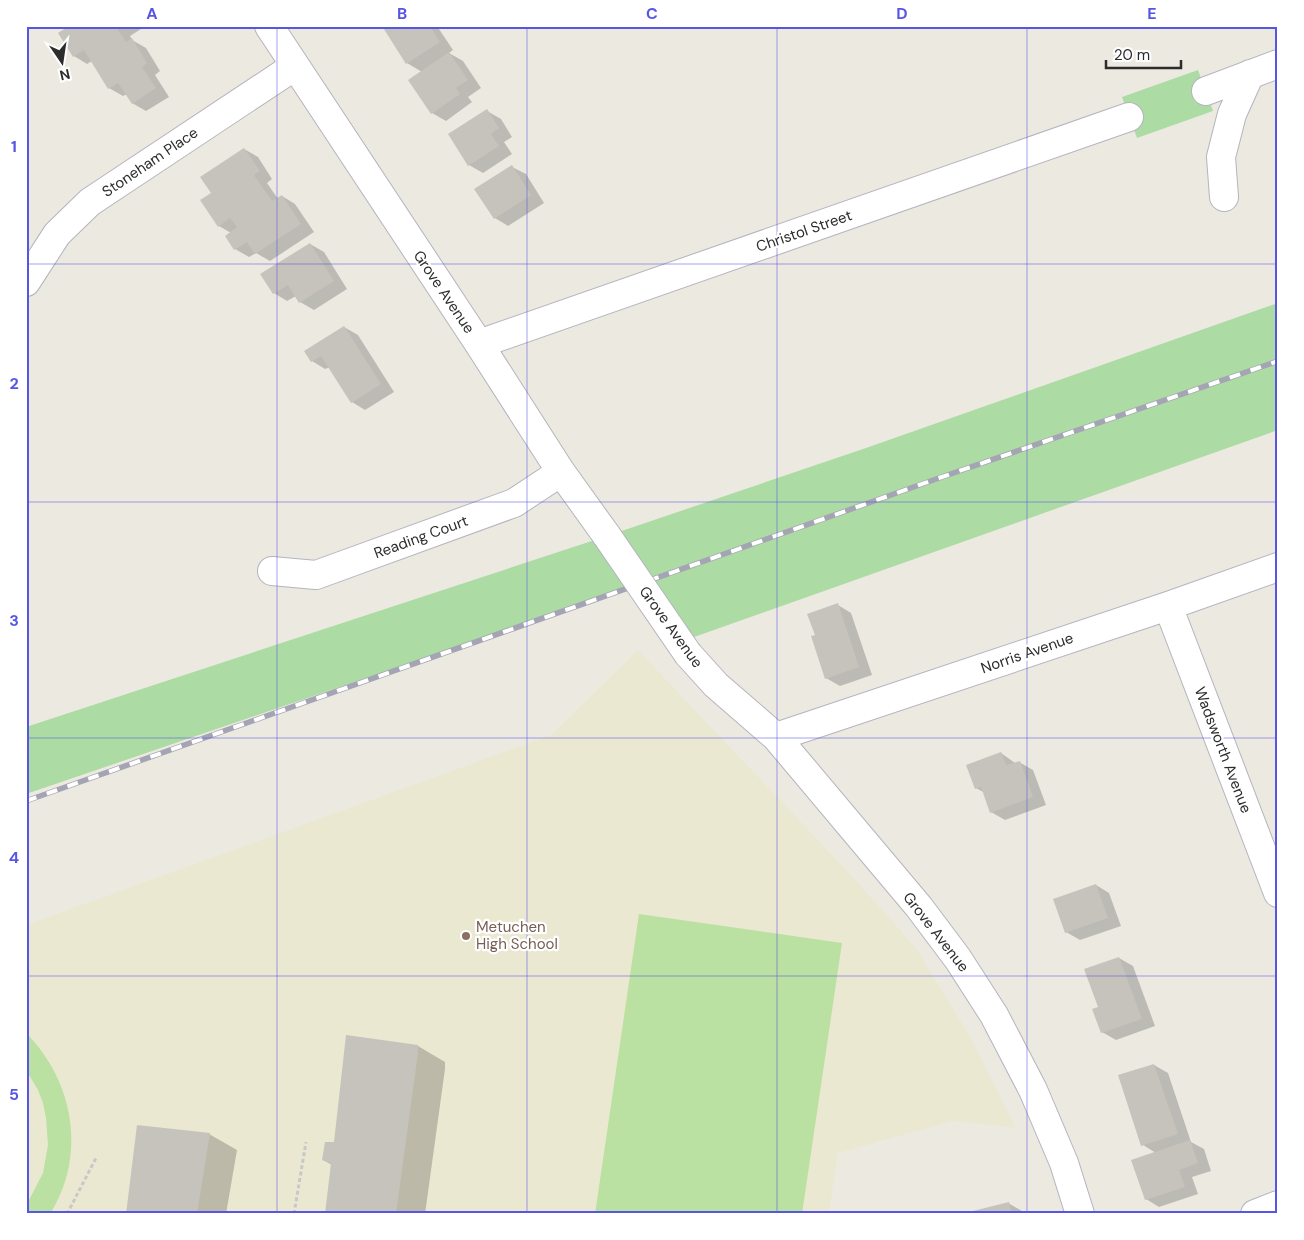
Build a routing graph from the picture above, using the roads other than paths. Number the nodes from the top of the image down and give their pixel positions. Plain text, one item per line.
1 (269, 26) edge
2 (1278, 64) edge
3 (295, 66) junction
4 (1250, 74) junction
5 (1206, 91) dead end
6 (1129, 117) dead end
7 (1224, 197) dead end
8 (26, 281) edge
9 (479, 344) junction
10 (561, 472) junction
11 (1278, 567) edge
12 (272, 571) dead end
13 (1168, 606) junction
14 (776, 737) junction
15 (1278, 893) edge
16 (1278, 1205) edge
17 (1080, 1214) edge
18 (1255, 1214) edge

1 - 3 street, Grove Avenue
2 - 4 street
3 - 8 street, Stoneham Place
3 - 9 street, Grove Avenue
4 - 5 street
4 - 7 street
6 - 9 street, Christol Street
9 - 10 street, Grove Avenue
10 - 12 street, Reading Court
10 - 14 street, Grove Avenue, bridge
11 - 13 street, Norris Avenue
13 - 14 street, Norris Avenue
13 - 15 street, Wadsworth Avenue
14 - 17 street, Grove Avenue
16 - 18 street

